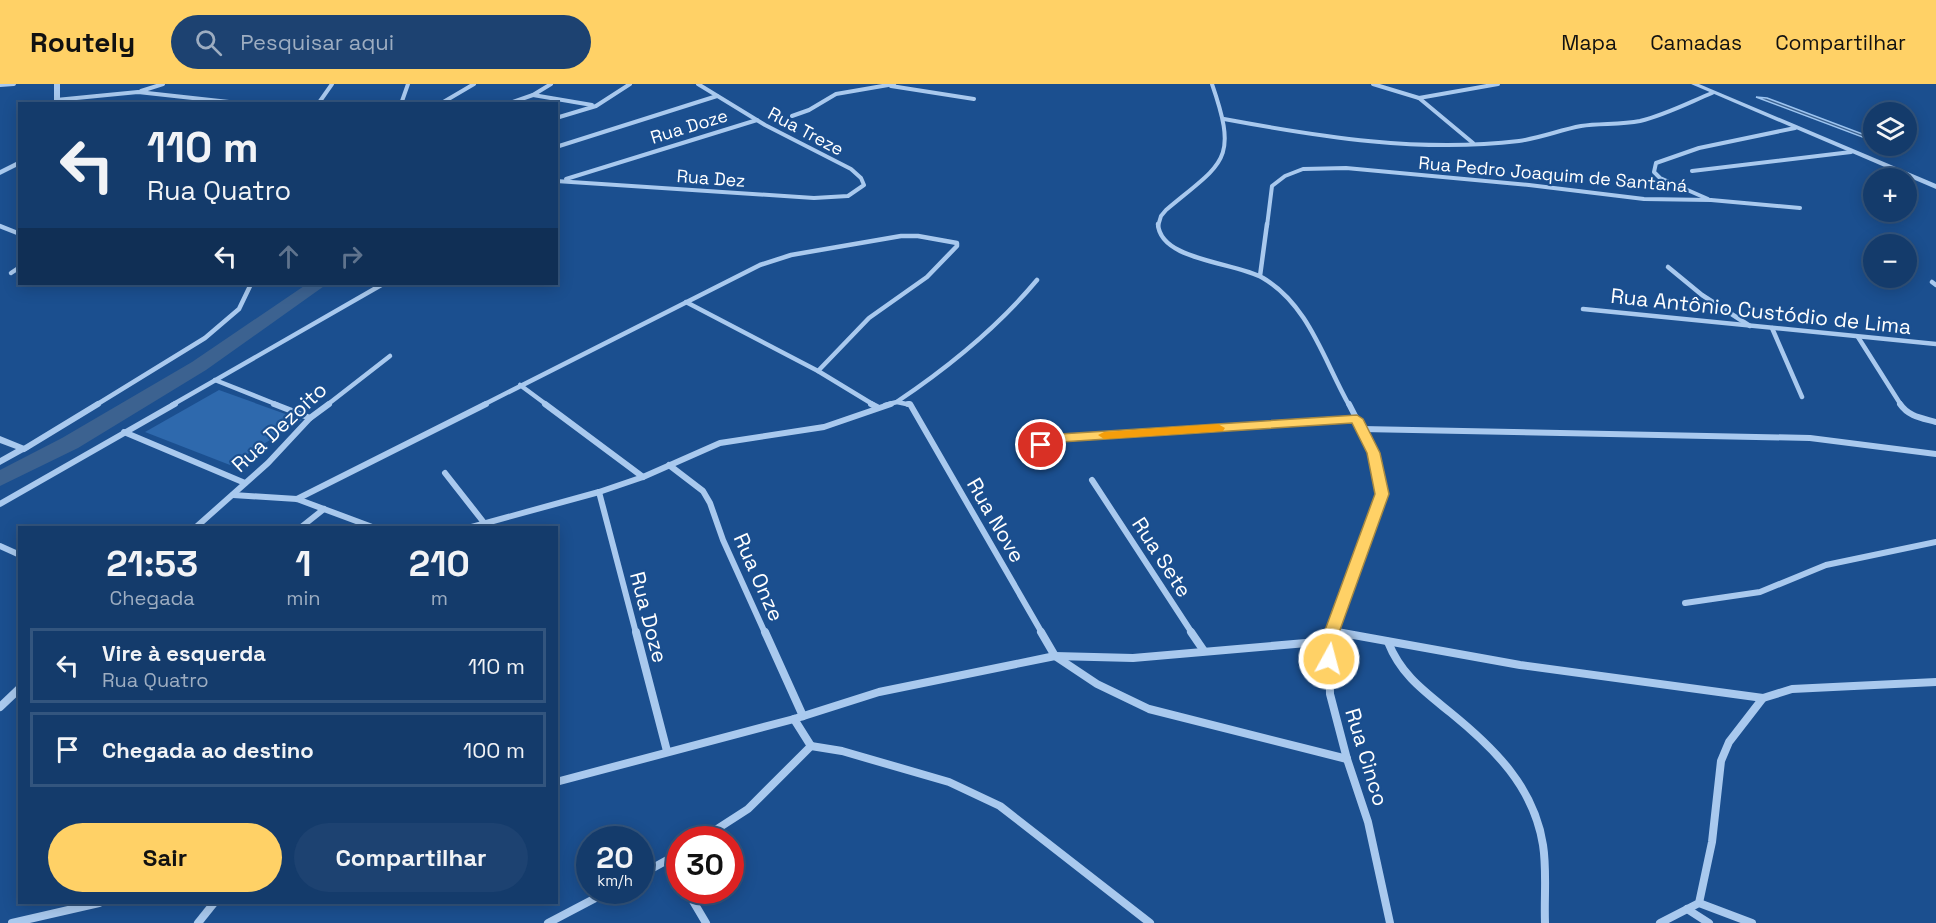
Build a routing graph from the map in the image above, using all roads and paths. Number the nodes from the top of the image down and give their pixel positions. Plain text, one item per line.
1 (14, 84) edge
2 (57, 84) edge
3 (163, 84) edge
4 (332, 84) edge
5 (408, 84) edge
6 (474, 84) edge
7 (551, 84) edge
8 (630, 84) edge
9 (698, 84) edge
10 (882, 84) edge
11 (1212, 84) edge
12 (1373, 84) edge
13 (1498, 84) edge
14 (1694, 84) edge
15 (0, 85) edge
16 (892, 85) edge
17 (138, 92) junction
18 (1712, 93) junction
19 (534, 95) junction
20 (717, 96) junction
21 (1419, 98) junction
22 (974, 99) dead end
23 (57, 102) edge
24 (229, 102) dead end
25 (320, 102) edge
26 (402, 102) edge
27 (443, 102) edge
28 (513, 102) edge
29 (596, 106) junction
30 (792, 116) dead end
31 (558, 117) edge
32 (1224, 119) junction
33 (757, 120) junction
34 (1795, 128) junction
35 (1474, 143) junction
36 (558, 146) edge
37 (1851, 152) junction
38 (18, 163) edge
39 (1692, 171) dead end
40 (0, 174) edge
41 (558, 181) edge
42 (1936, 187) edge
43 (862, 189) joint
44 (1711, 200) junction
45 (1800, 208) dead end
46 (0, 226) edge
47 (18, 233) edge
48 (1668, 267) dead end
49 (18, 268) edge
50 (11, 273) dead end
51 (1260, 276) junction
52 (1037, 280) dead end
53 (250, 285) edge
54 (381, 285) edge
55 (686, 302) junction
56 (1583, 309) dead end
57 (1752, 328) junction
58 (1772, 328) junction
59 (1858, 337) junction
60 (1936, 344) edge
61 (390, 356) dead end
62 (819, 371) junction
63 (215, 380) junction
64 (520, 385) junction
65 (1803, 398) dead end
66 (897, 402) junction
67 (877, 407) junction
68 (310, 418) junction
69 (1357, 419) junction
70 (1936, 422) edge
71 (1362, 429) junction
72 (124, 432) junction
73 (0, 439) edge
74 (24, 449) junction
75 (1022, 451) dead end
76 (1936, 454) edge
77 (0, 462) edge
78 (669, 465) junction
79 (445, 474) dead end
80 (643, 477) junction
81 (1092, 480) dead end
82 (245, 483) junction
83 (599, 492) junction
84 (233, 495) junction
85 (297, 499) junction
86 (0, 504) edge
87 (324, 509) junction
88 (485, 524) junction
89 (197, 526) edge
90 (303, 526) edge
91 (370, 526) edge
92 (476, 526) edge
93 (1936, 543) edge
94 (0, 546) edge
95 (18, 554) edge
96 (1685, 603) dead end
97 (1332, 631) junction
98 (1329, 641) junction
99 (1388, 642) junction
100 (1204, 651) junction
101 (1055, 656) junction
102 (1936, 682) edge
103 (18, 690) edge
104 (1763, 698) junction
105 (0, 707) edge
106 (803, 716) junction
107 (794, 719) junction
108 (811, 746) junction
109 (667, 751) junction
110 (1347, 759) junction
111 (558, 781) edge
112 (722, 826) edge
113 (1699, 903) junction
114 (95, 904) edge
115 (213, 904) edge
116 (584, 904) edge
117 (695, 904) edge
118 (1687, 909) junction
119 (12, 923) edge
120 (198, 923) edge
121 (548, 923) edge
122 (706, 923) edge
123 (1150, 923) edge
124 (1390, 923) edge
125 (1545, 923) edge
126 (1660, 923) edge
127 (1709, 923) edge
128 (1752, 923) edge

1 - 15 street
2 - 23 street
3 - 17 street
4 - 25 street
5 - 26 street
6 - 27 street
7 - 19 street
8 - 29 street
9 - 20 street, Rua Treze
10 - 16 street
11 - 32 street
12 - 21 street
13 - 21 street
14 - 18 street
16 - 22 street
16 - 30 street
17 - 23 street
17 - 24 street
18 - 34 street
18 - 35 street
19 - 28 street
19 - 29 street
20 - 33 street, Rua Treze
20 - 36 street
21 - 35 street
29 - 31 street
32 - 35 street
32 - 51 street, Rua Cinco
33 - 41 street, Rua Doze
33 - 43 street, Rua Treze
34 - 37 street
34 - 44 street, Rua Pedro Joaquim de Santaná
37 - 39 street
37 - 42 street
38 - 40 street
41 - 43 street, Rua Dez
44 - 45 street
44 - 51 street, Rua Pedro Joaquim de Santaná
46 - 47 street
48 - 57 street
49 - 50 street
51 - 69 street, Rua Cinco
52 - 66 street
53 - 74 street
54 - 63 street
55 - 62 street
55 - 62 street
55 - 64 street
56 - 57 street, Rua Antônio Custódio de Lima
57 - 58 street, Rua Antônio Custódio de Lima
58 - 59 street, Rua Antônio Custódio de Lima
58 - 65 street
59 - 60 street, Rua Antônio Custódio de Lima
59 - 70 street
61 - 68 street, Rua Dezoito
62 - 67 street
63 - 68 street
63 - 72 street
64 - 80 street
64 - 85 street
66 - 67 street
66 - 101 street, Rua Nove
67 - 78 street
68 - 82 street, Rua Dezoito
69 - 71 street, Rua Cinco
69 - 75 street
71 - 76 street
71 - 97 street, Rua Cinco
72 - 82 street
72 - 86 street
73 - 74 street
74 - 77 street
78 - 80 street
78 - 106 street, Rua Onze
79 - 88 street
80 - 83 street
81 - 100 street, Rua Sete
82 - 84 street, Rua Dezoito
83 - 88 street
83 - 109 street, Rua Doze
84 - 85 street
84 - 89 street, Rua Dezoito
85 - 87 street
87 - 90 street
87 - 91 street
88 - 92 street
93 - 96 street
94 - 95 street
97 - 98 street, Rua Cinco
97 - 99 street
98 - 100 street
98 - 110 street, Rua Cinco
99 - 104 street
99 - 125 street
100 - 101 street
101 - 106 street
101 - 110 street
102 - 104 street
103 - 105 street
104 - 113 street
106 - 107 street
107 - 108 street
107 - 109 street
108 - 112 street
108 - 123 street
109 - 111 street
110 - 124 street, Rua Cinco
113 - 118 street
113 - 128 street
114 - 119 street
115 - 120 street
116 - 121 street
117 - 122 street
118 - 126 street
118 - 127 street

